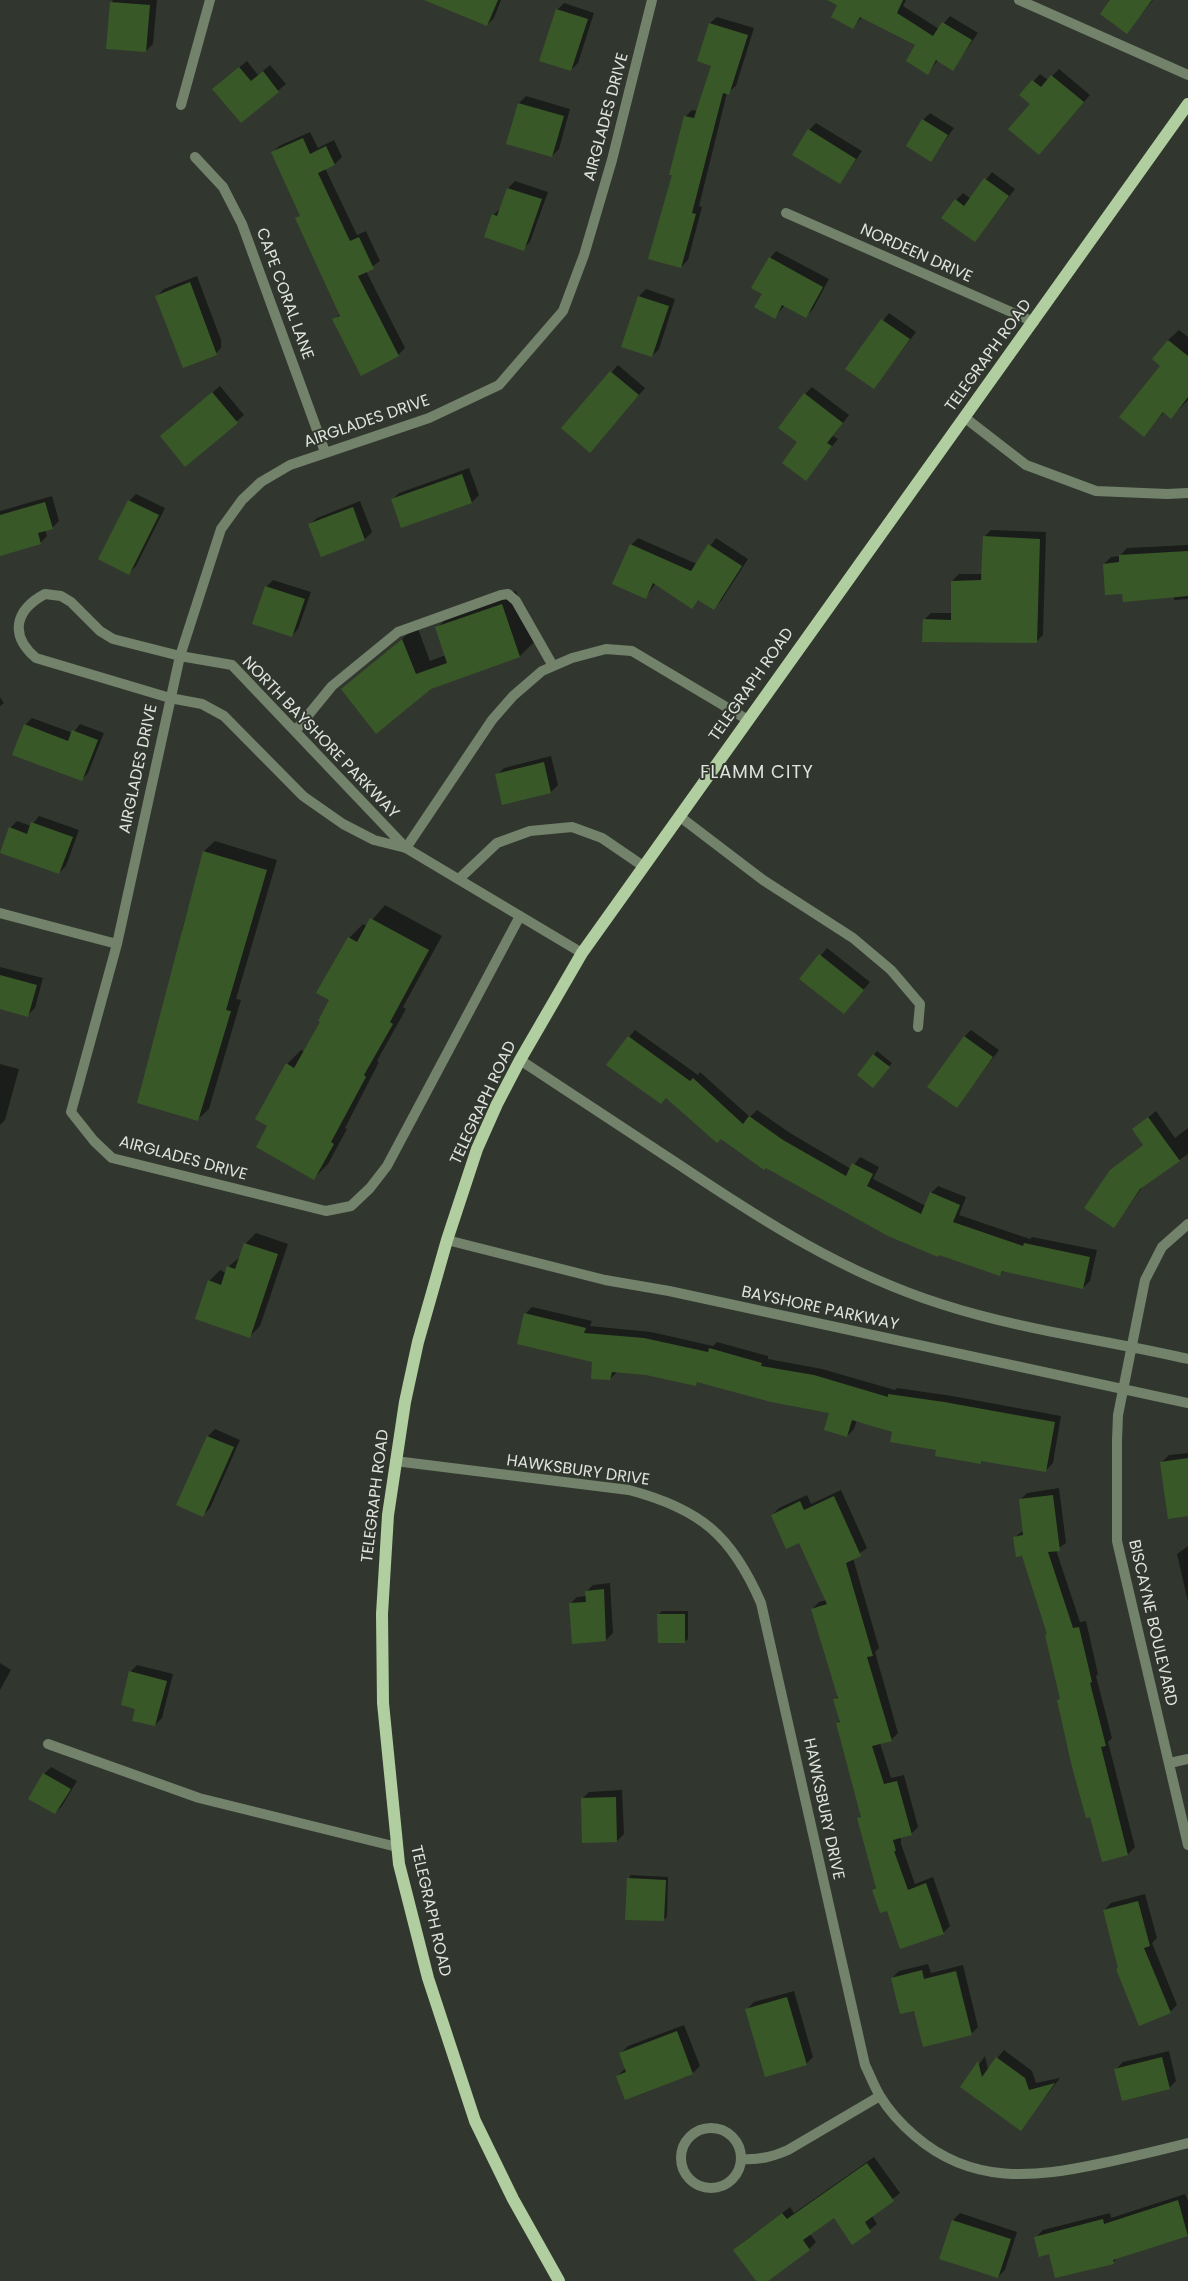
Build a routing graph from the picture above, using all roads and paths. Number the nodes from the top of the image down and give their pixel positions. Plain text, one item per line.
1 (210, 0) edge
2 (652, 0) edge
3 (1019, 0) edge
4 (1188, 75) edge
5 (1188, 104) edge
6 (181, 105) dead end
7 (194, 157) dead end
8 (786, 213) dead end
9 (1034, 322) junction
10 (964, 417) junction
11 (325, 452) junction
12 (1188, 493) edge
13 (180, 656) junction
14 (553, 666) junction
15 (170, 698) junction
16 (748, 720) junction
17 (296, 730) junction
18 (679, 816) junction
19 (406, 848) junction
20 (643, 866) junction
21 (459, 879) junction
22 (0, 913) edge
23 (520, 916) junction
24 (117, 944) junction
25 (582, 953) junction
26 (918, 1027) dead end
27 (520, 1060) junction
28 (1188, 1224) edge
29 (447, 1240) junction
30 (1131, 1346) junction
31 (1188, 1359) edge
32 (1123, 1388) junction
33 (1188, 1402) edge
34 (395, 1461) junction
35 (48, 1744) dead end
36 (1188, 1759) edge
37 (1170, 1762) junction
38 (1188, 1845) edge
39 (397, 1847) junction
40 (880, 2096) junction
41 (1188, 2142) edge
42 (741, 2159) junction
43 (559, 2281) edge

1 - 6 street
2 - 11 street, AIRGLADES DRIVE
3 - 4 street
5 - 9 main road, TELEGRAPH ROAD
7 - 11 street, CAPE CORAL LANE
8 - 9 street, NORDEEN DRIVE
9 - 10 main road, TELEGRAPH ROAD
10 - 12 street
10 - 16 main road, TELEGRAPH ROAD
11 - 13 street, AIRGLADES DRIVE
13 - 15 street, AIRGLADES DRIVE
13 - 15 street, NORTH BAYSHORE PARKWAY
13 - 17 street, NORTH BAYSHORE PARKWAY
14 - 16 street
14 - 17 street
14 - 19 street
15 - 19 street, NORTH BAYSHORE PARKWAY
15 - 24 street, AIRGLADES DRIVE
16 - 18 main road, TELEGRAPH ROAD
17 - 19 street, NORTH BAYSHORE PARKWAY
18 - 20 main road, TELEGRAPH ROAD
18 - 26 street
19 - 21 street, NORTH BAYSHORE PARKWAY
20 - 21 street
20 - 25 main road, TELEGRAPH ROAD
21 - 23 street, NORTH BAYSHORE PARKWAY
22 - 24 street
23 - 24 street, AIRGLADES DRIVE
23 - 25 street, NORTH BAYSHORE PARKWAY
25 - 27 main road, TELEGRAPH ROAD
27 - 29 main road, TELEGRAPH ROAD
27 - 30 street
28 - 30 street, BISCAYNE BOULEVARD
29 - 32 street, BAYSHORE PARKWAY
29 - 34 main road, TELEGRAPH ROAD
30 - 31 street
30 - 32 street, BISCAYNE BOULEVARD
32 - 33 street, BAYSHORE PARKWAY
32 - 37 street, BISCAYNE BOULEVARD
34 - 39 main road, TELEGRAPH ROAD
34 - 40 street, HAWKSBURY DRIVE
35 - 39 street
36 - 37 street
37 - 38 street, BISCAYNE BOULEVARD
39 - 43 main road, TELEGRAPH ROAD
40 - 41 street, HAWKSBURY DRIVE
40 - 42 street
42 - 42 street

